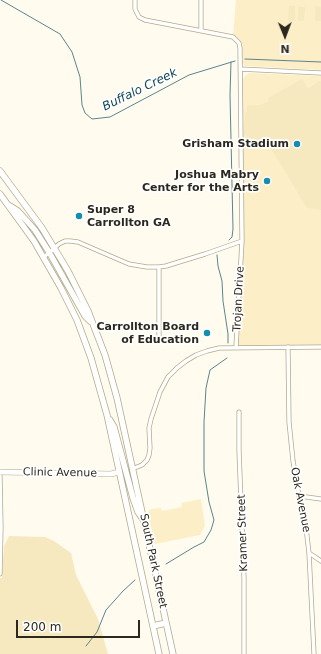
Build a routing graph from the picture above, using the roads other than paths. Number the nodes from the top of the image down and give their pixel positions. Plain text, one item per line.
1 (135, 0) edge
2 (201, 0) edge
3 (201, 31) junction
4 (240, 69) junction
5 (321, 73) edge
6 (0, 171) edge
7 (0, 194) edge
8 (8, 205) junction
9 (242, 241) junction
10 (52, 250) junction
11 (44, 257) junction
12 (159, 267) junction
13 (159, 338) dead end
14 (236, 347) junction
15 (288, 347) junction
16 (321, 347) edge
17 (239, 412) dead end
18 (107, 417) junction
19 (129, 470) junction
20 (0, 472) edge
21 (119, 472) junction
22 (0, 476) edge
23 (299, 496) junction
24 (321, 499) edge
25 (309, 553) junction
26 (321, 561) edge
27 (0, 574) edge
28 (166, 623) junction
29 (153, 626) junction
30 (159, 654) edge
31 (173, 654) edge
32 (244, 654) edge
33 (314, 654) edge

1 - 3 street, Trojan Drive
2 - 3 street
3 - 4 street, Trojan Drive
4 - 5 street
4 - 9 street, Trojan Drive
6 - 10 main road
7 - 8 main road
8 - 10 main road
8 - 11 main road
9 - 12 street
9 - 14 street, Trojan Drive
10 - 11 street
10 - 12 street
10 - 19 main road
11 - 18 main road
12 - 13 street
14 - 15 street
14 - 19 street, Trojan Drive
15 - 16 street
15 - 23 street, Oak Avenue
17 - 32 street, Kramer Street
18 - 19 main road
18 - 21 main road, South Park Street
19 - 21 main road
19 - 28 main road, South Park Street
20 - 21 street, Clinic Avenue
21 - 29 main road, South Park Street
22 - 27 street
23 - 24 street
23 - 25 street, Oak Avenue
25 - 26 street
25 - 33 street, Oak Avenue
28 - 29 main road
28 - 31 main road, South Park Street
29 - 30 main road, South Park Street

